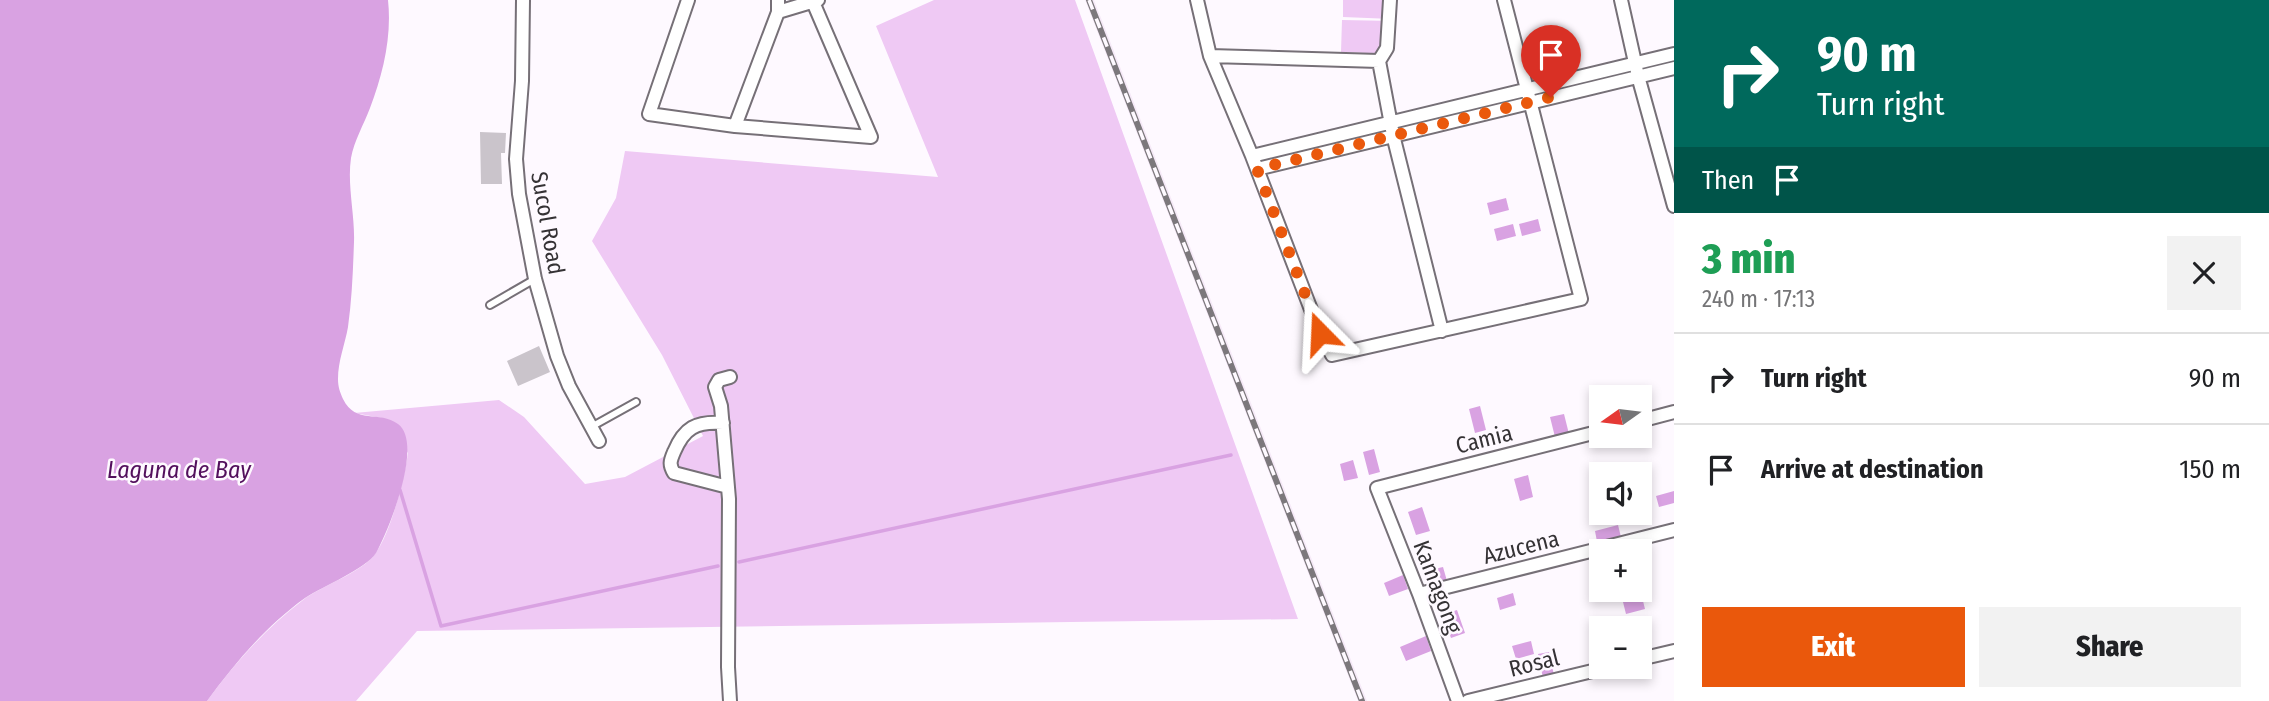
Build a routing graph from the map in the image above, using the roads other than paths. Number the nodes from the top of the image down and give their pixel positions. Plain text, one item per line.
1 (523, 0) edge
2 (688, 0) edge
3 (1197, 0) edge
4 (1390, 0) edge
5 (1504, 0) edge
6 (1621, 0) edge
7 (816, 1) edge
8 (778, 6) edge
9 (1674, 54) edge
10 (1210, 56) junction
11 (1380, 61) junction
12 (1674, 68) edge
13 (1637, 70) junction
14 (1528, 97) junction
15 (735, 126) junction
16 (1392, 129) junction
17 (1252, 156) junction
18 (1257, 169) junction
19 (1671, 178) edge
20 (1674, 206) edge
21 (535, 279) junction
22 (490, 305) dead end
23 (1442, 331) junction
24 (730, 377) dead end
25 (636, 402) dead end
26 (1674, 412) edge
27 (1652, 418) edge
28 (723, 423) junction
29 (591, 427) junction
30 (1589, 433) edge
31 (599, 441) dead end
32 (728, 487) junction
33 (1377, 488) joint
34 (1674, 530) edge
35 (1419, 594) junction
36 (1674, 651) edge
37 (1652, 656) edge
38 (1589, 672) edge
39 (730, 701) edge
40 (1458, 701) edge
41 (1468, 701) edge

1 - 21 street, Sucol Road
2 - 15 street
3 - 10 street
4 - 11 street
5 - 14 street
6 - 13 street
7 - 8 street
7 - 15 street
8 - 15 street
9 - 13 street
10 - 11 street
10 - 17 street
11 - 16 street
12 - 13 street
13 - 14 street
13 - 19 street
14 - 16 street
14 - 23 street
16 - 17 street
16 - 18 street
16 - 23 street
17 - 18 street
18 - 23 street
19 - 20 street
21 - 22 lane
21 - 29 street, Sucol Road
24 - 28 street
25 - 29 lane
26 - 27 street
28 - 32 street
28 - 32 street
29 - 31 street, Sucol Road
30 - 33 street, Camia
32 - 39 street
33 - 35 street, Kamagong
34 - 35 street, Azucena
35 - 40 street, Kamagong
36 - 37 street
38 - 41 street, Rosal

